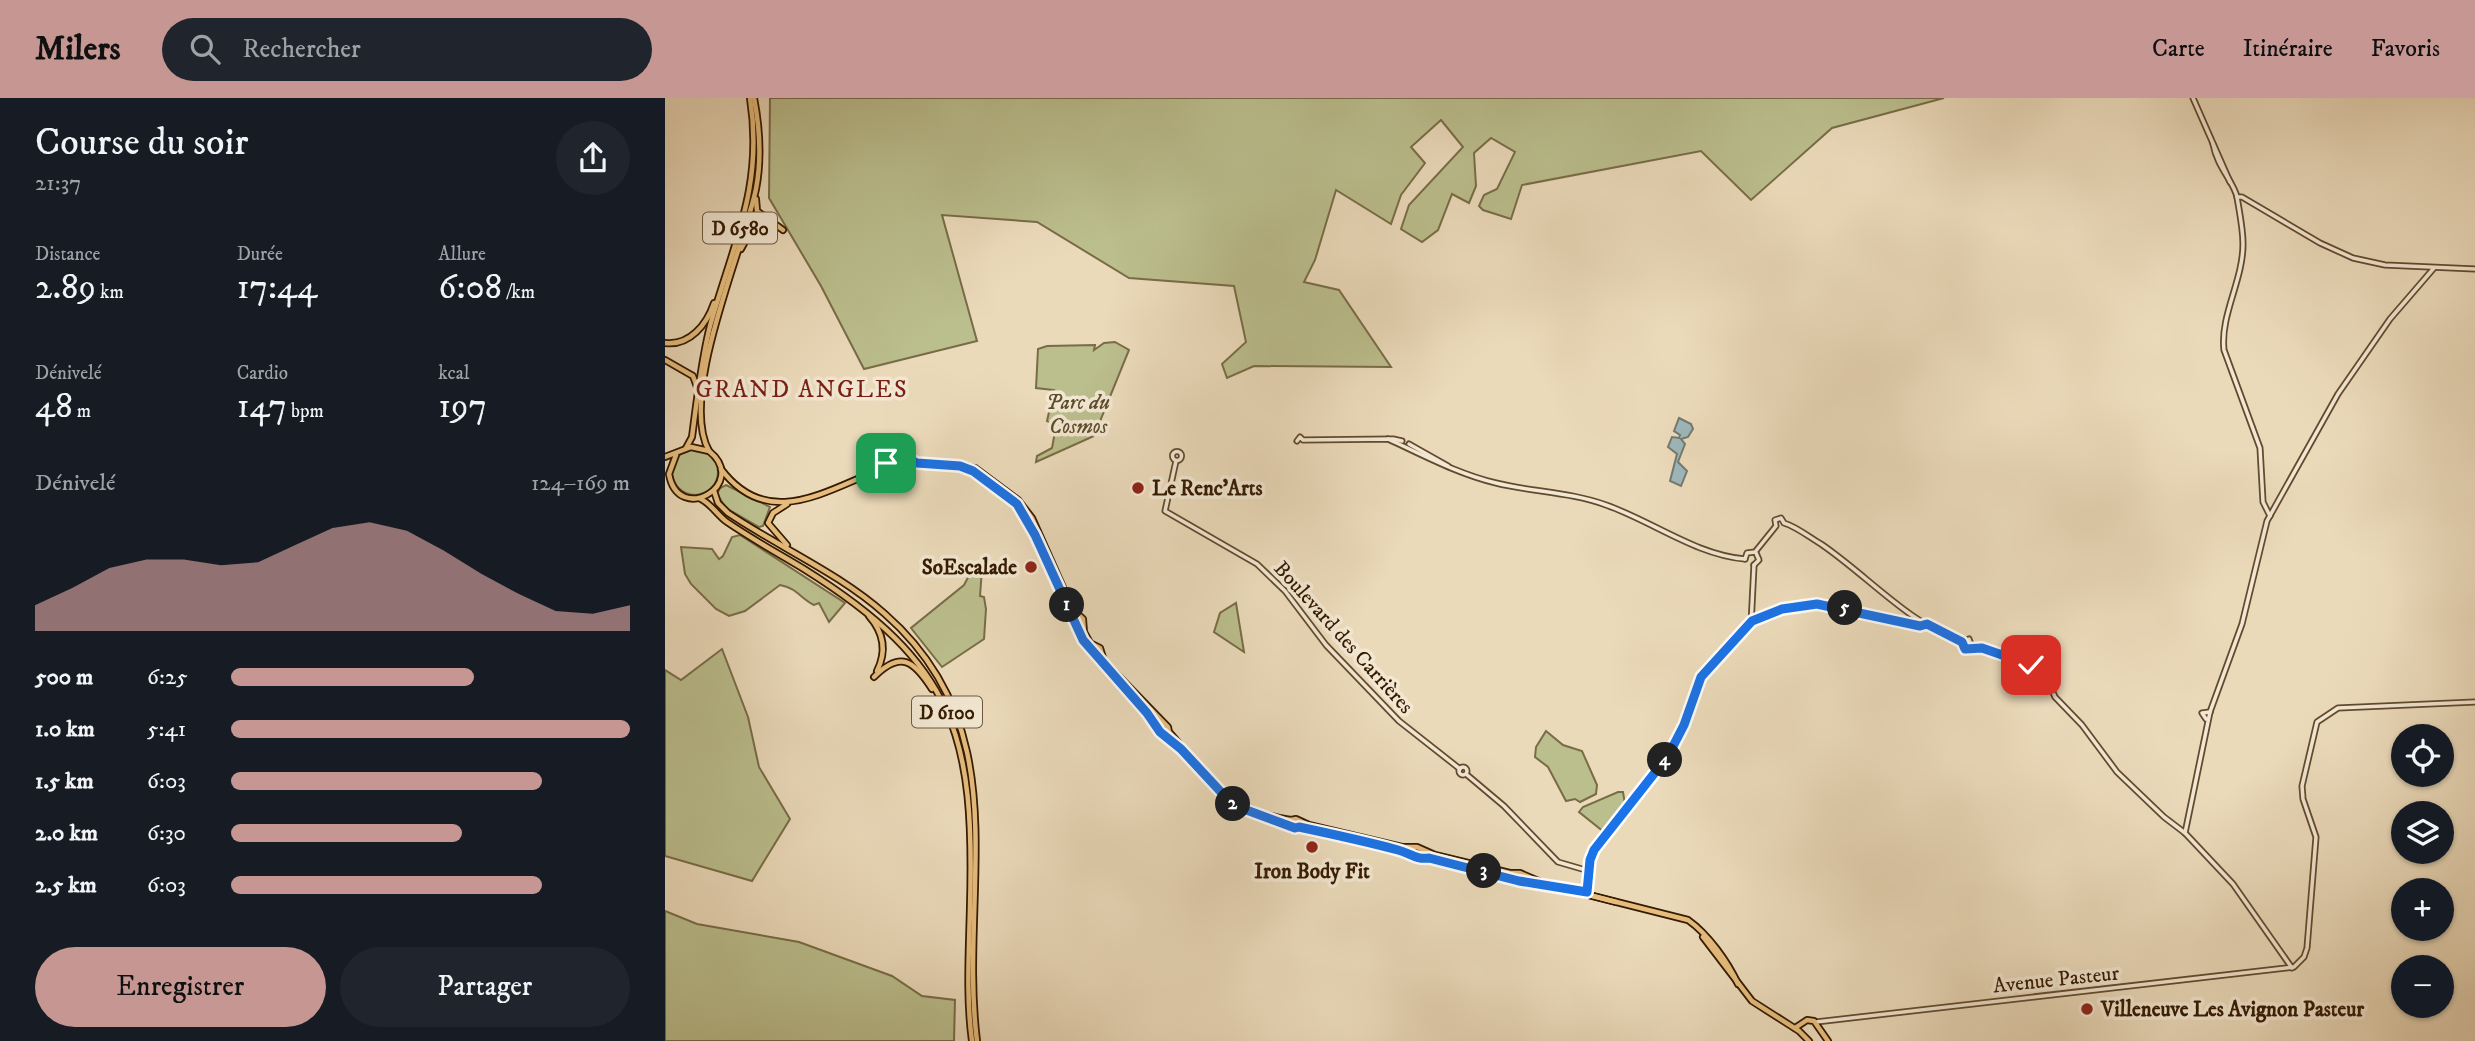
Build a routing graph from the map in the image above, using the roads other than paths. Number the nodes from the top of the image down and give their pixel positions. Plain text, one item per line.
1 (752, 98) edge
2 (2193, 98) edge
3 (760, 132) junction
4 (2237, 197) junction
5 (2244, 201) junction
6 (2239, 204) junction
7 (2434, 268) junction
8 (2475, 269) edge
9 (728, 273) junction
10 (665, 342) edge
11 (665, 360) edge
12 (705, 363) junction
13 (697, 395) junction
14 (1303, 440) dead end
15 (686, 449) junction
16 (709, 451) junction
17 (677, 455) junction
18 (665, 457) edge
19 (907, 458) junction
20 (1176, 461) dead end
21 (886, 463) junction
22 (917, 463) junction
23 (960, 466) junction
24 (907, 468) junction
25 (721, 469) junction
26 (879, 470) junction
27 (890, 471) junction
28 (668, 479) edge
29 (718, 484) junction
30 (735, 485) junction
31 (714, 491) junction
32 (699, 498) junction
33 (789, 503) junction
34 (2270, 516) junction
35 (1784, 523) junction
36 (1776, 526) junction
37 (1755, 552) junction
38 (795, 553) junction
39 (1745, 559) junction
40 (1754, 565) junction
41 (856, 603) junction
42 (1077, 618) junction
43 (1918, 618) junction
44 (1752, 621) junction
45 (1909, 623) junction
46 (1927, 624) junction
47 (2046, 676) dead end
48 (2048, 681) dead end
49 (2475, 702) edge
50 (2210, 712) junction
51 (948, 715) junction
52 (2207, 719) junction
53 (2184, 831) junction
54 (1411, 851) junction
55 (1427, 855) junction
56 (1589, 871) junction
57 (1586, 894) junction
58 (2292, 968) junction
59 (1824, 1021) junction
60 (1816, 1022) junction
61 (1801, 1025) junction
62 (1794, 1028) junction
63 (1821, 1029) junction
64 (1801, 1033) junction
65 (972, 1041) edge
66 (977, 1041) edge
67 (1809, 1041) edge
68 (1828, 1041) edge

1 - 3 main road, D 6580
1 - 9 main road, D 6580
2 - 4 street
3 - 9 main road, D 6580
3 - 9 main road
4 - 5 street
4 - 6 street
5 - 6 street
5 - 7 street
6 - 34 street
7 - 8 street
7 - 34 street
9 - 10 main road
9 - 12 main road, D 6580
11 - 13 main road
12 - 13 main road, D 6580
12 - 16 main road, D 6580
13 - 15 main road, D 6580
14 - 39 street
15 - 16 main road
15 - 17 main road
16 - 25 main road
17 - 18 main road
17 - 28 main road
19 - 21 main road
19 - 22 main road
19 - 24 main road
20 - 56 street, Boulevard des Carrières
21 - 26 main road
21 - 27 main road
22 - 23 main road
22 - 24 main road
23 - 42 main road
23 - 42 main road
24 - 27 main road
25 - 29 main road
25 - 30 main road
26 - 27 main road
26 - 33 main road
28 - 32 main road
29 - 30 main road
29 - 31 main road
30 - 33 main road
31 - 32 main road
31 - 38 main road, D 6100
32 - 41 main road, D 6100
33 - 38 main road
34 - 50 street
35 - 36 street
35 - 36 street
35 - 43 street
36 - 37 street
37 - 39 street
37 - 40 street
38 - 66 main road, D 6100
39 - 40 street
40 - 44 street
41 - 51 main road, D 6100
41 - 51 main road
42 - 54 main road
43 - 45 street
43 - 46 street
44 - 45 street
44 - 56 street
45 - 46 street
46 - 47 street
48 - 53 street
49 - 58 street
50 - 52 street
50 - 52 street
51 - 65 main road, D 6100
52 - 53 street
53 - 58 street
54 - 55 main road
54 - 55 main road
55 - 57 main road
56 - 57 street
57 - 62 main road
58 - 59 street, Avenue Pasteur
59 - 60 street, Avenue Pasteur
59 - 63 street
60 - 61 main road
60 - 63 main road
61 - 62 main road
61 - 64 main road
62 - 64 main road
63 - 68 main road
64 - 67 main road

